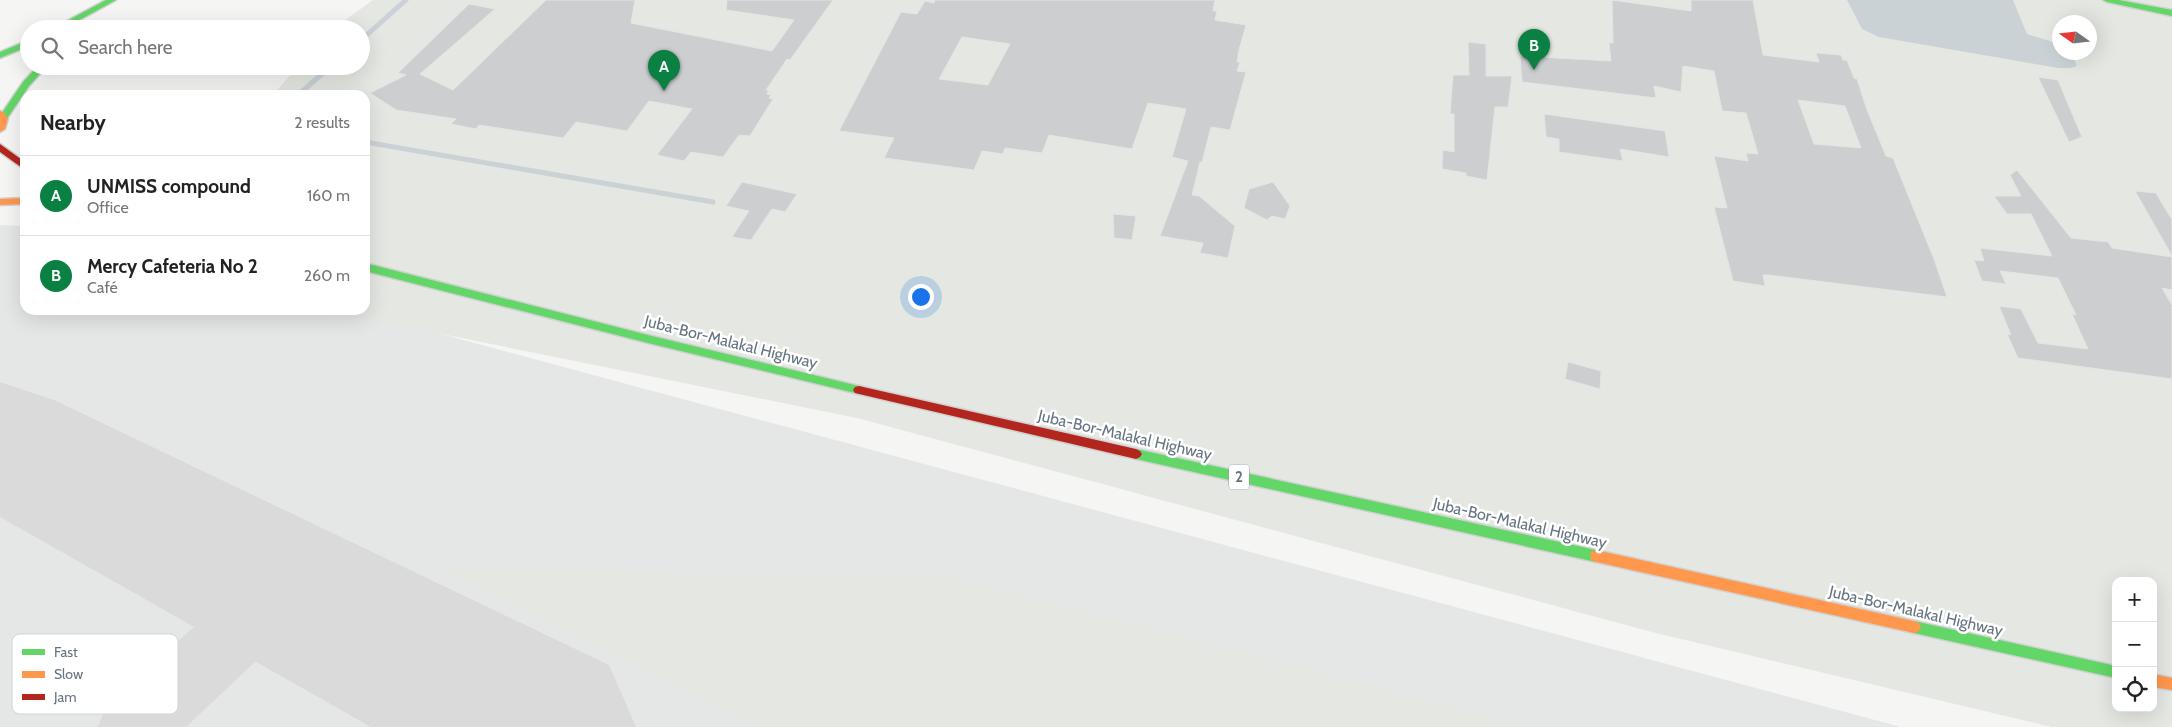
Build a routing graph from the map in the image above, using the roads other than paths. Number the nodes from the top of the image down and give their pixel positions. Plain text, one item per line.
1 (112, 0) edge
2 (115, 0) edge
3 (2107, 0) edge
4 (2172, 13) edge
5 (73, 20) edge
6 (92, 20) edge
7 (20, 46) edge
8 (0, 55) edge
9 (34, 75) edge
10 (22, 90) edge
11 (20, 92) edge
12 (2, 116) edge
13 (0, 129) edge
14 (0, 147) edge
15 (20, 163) edge
16 (20, 201) edge
17 (0, 202) edge
18 (370, 268) edge
19 (2112, 671) edge
20 (2157, 681) edge
21 (2172, 684) edge

1 - 5 main road
2 - 6 main road
3 - 4 main road
7 - 8 main road
9 - 10 main road
11 - 12 main road
12 - 13 main road
14 - 15 main road
16 - 17 main road
18 - 19 main road, Juba-Bor-Malakal Highway / 2
20 - 21 main road

